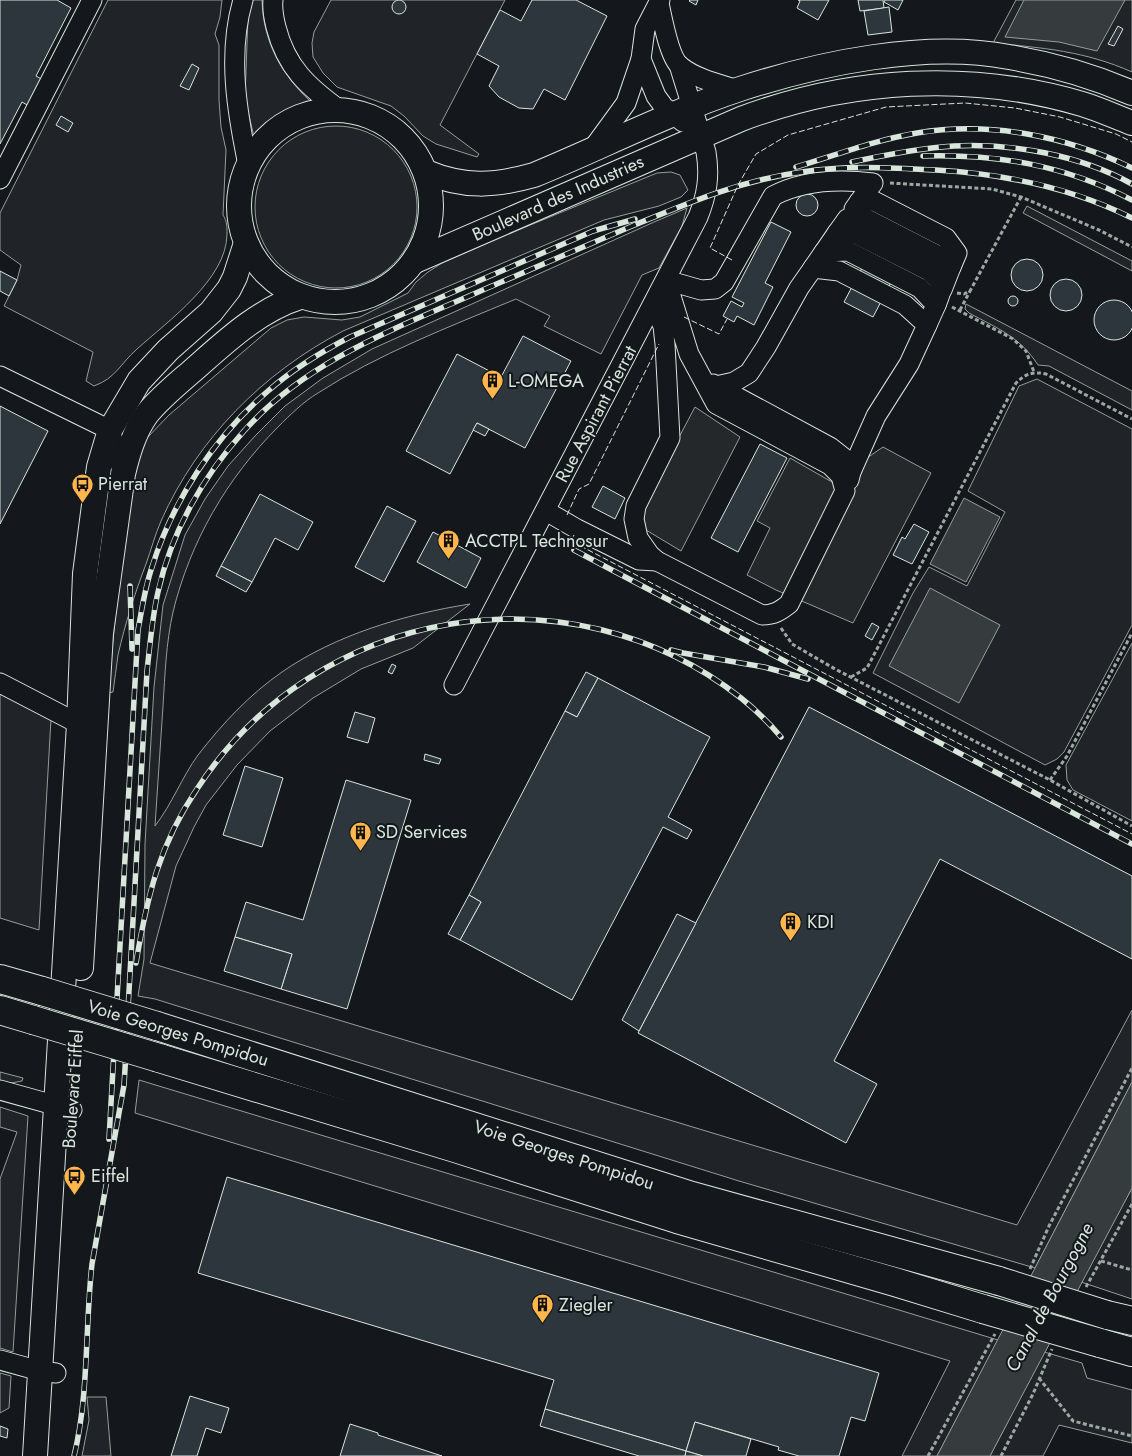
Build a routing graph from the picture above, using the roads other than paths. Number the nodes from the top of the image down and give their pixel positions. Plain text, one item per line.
1 (92, 0) edge
2 (243, 0) edge
3 (273, 0) edge
4 (657, 1) edge
5 (641, 58) junction
6 (678, 65) junction
7 (738, 90) junction
8 (1132, 93) edge
9 (340, 110) junction
10 (682, 112) junction
11 (1132, 123) edge
12 (700, 135) junction
13 (590, 152) junction
14 (248, 165) junction
15 (426, 172) junction
16 (0, 179) edge
17 (859, 202) junction
18 (842, 226) junction
19 (246, 243) junction
20 (824, 252) junction
21 (415, 261) junction
22 (951, 267) junction
23 (813, 268) junction
24 (666, 280) junction
25 (300, 297) junction
26 (939, 298) junction
27 (653, 304) junction
28 (927, 325) junction
29 (700, 374) junction
30 (0, 376) edge
31 (716, 386) junction
32 (147, 415) junction
33 (110, 430) junction
34 (852, 472) junction
35 (123, 474) junction
36 (845, 490) junction
37 (546, 511) junction
38 (656, 561) junction
39 (0, 683) edge
40 (454, 685) dead end
41 (79, 724) junction
42 (0, 978) edge
43 (0, 1010) edge
44 (0, 1090) edge
45 (64, 1108) junction
46 (1120, 1318) edge
47 (1132, 1352) edge
48 (0, 1360) edge
49 (48, 1372) junction
50 (35, 1456) edge
51 (51, 1456) edge

1 - 16 street
2 - 14 street
3 - 9 street
4 - 5 street
4 - 6 street
5 - 10 street
5 - 13 street
6 - 7 street
6 - 10 street
7 - 8 main road, Boulevard des Industries
7 - 10 main road, Boulevard des Industries
9 - 14 main road
9 - 15 main road
10 - 12 street
10 - 13 main road, Boulevard des Industries
11 - 12 main road, Boulevard des Industries
12 - 21 main road, Boulevard des Industries
12 - 24 street, Rue Aspirant Pierrat
13 - 15 main road, Boulevard des Industries
14 - 19 main road
15 - 21 main road
17 - 18 street
17 - 22 street
17 - 24 street
18 - 20 street
18 - 22 street
18 - 26 street
19 - 25 main road
19 - 33 main road
20 - 23 street
20 - 26 street
21 - 25 main road
22 - 26 street
23 - 28 street
23 - 31 street
24 - 27 street, Rue Aspirant Pierrat
24 - 29 street
25 - 32 main road, Boulevard Eiffel
26 - 28 street
27 - 37 street, Rue Aspirant Pierrat
27 - 38 street
28 - 34 street
29 - 31 street
29 - 36 street
30 - 33 street
31 - 34 street
32 - 33 street
32 - 35 main road, Boulevard Eiffel
33 - 35 street
33 - 41 main road
34 - 36 street
35 - 45 main road, Boulevard Eiffel
36 - 38 street
37 - 38 street
37 - 40 street, Rue Aspirant Pierrat
39 - 41 street
41 - 45 main road
42 - 46 highway, Voie Georges Pompidou, bridge
43 - 47 highway, Voie Georges Pompidou, bridge
44 - 45 street
45 - 49 main road, Boulevard Eiffel
48 - 49 street
49 - 50 main road, Boulevard Eiffel
49 - 51 main road, Boulevard Eiffel

